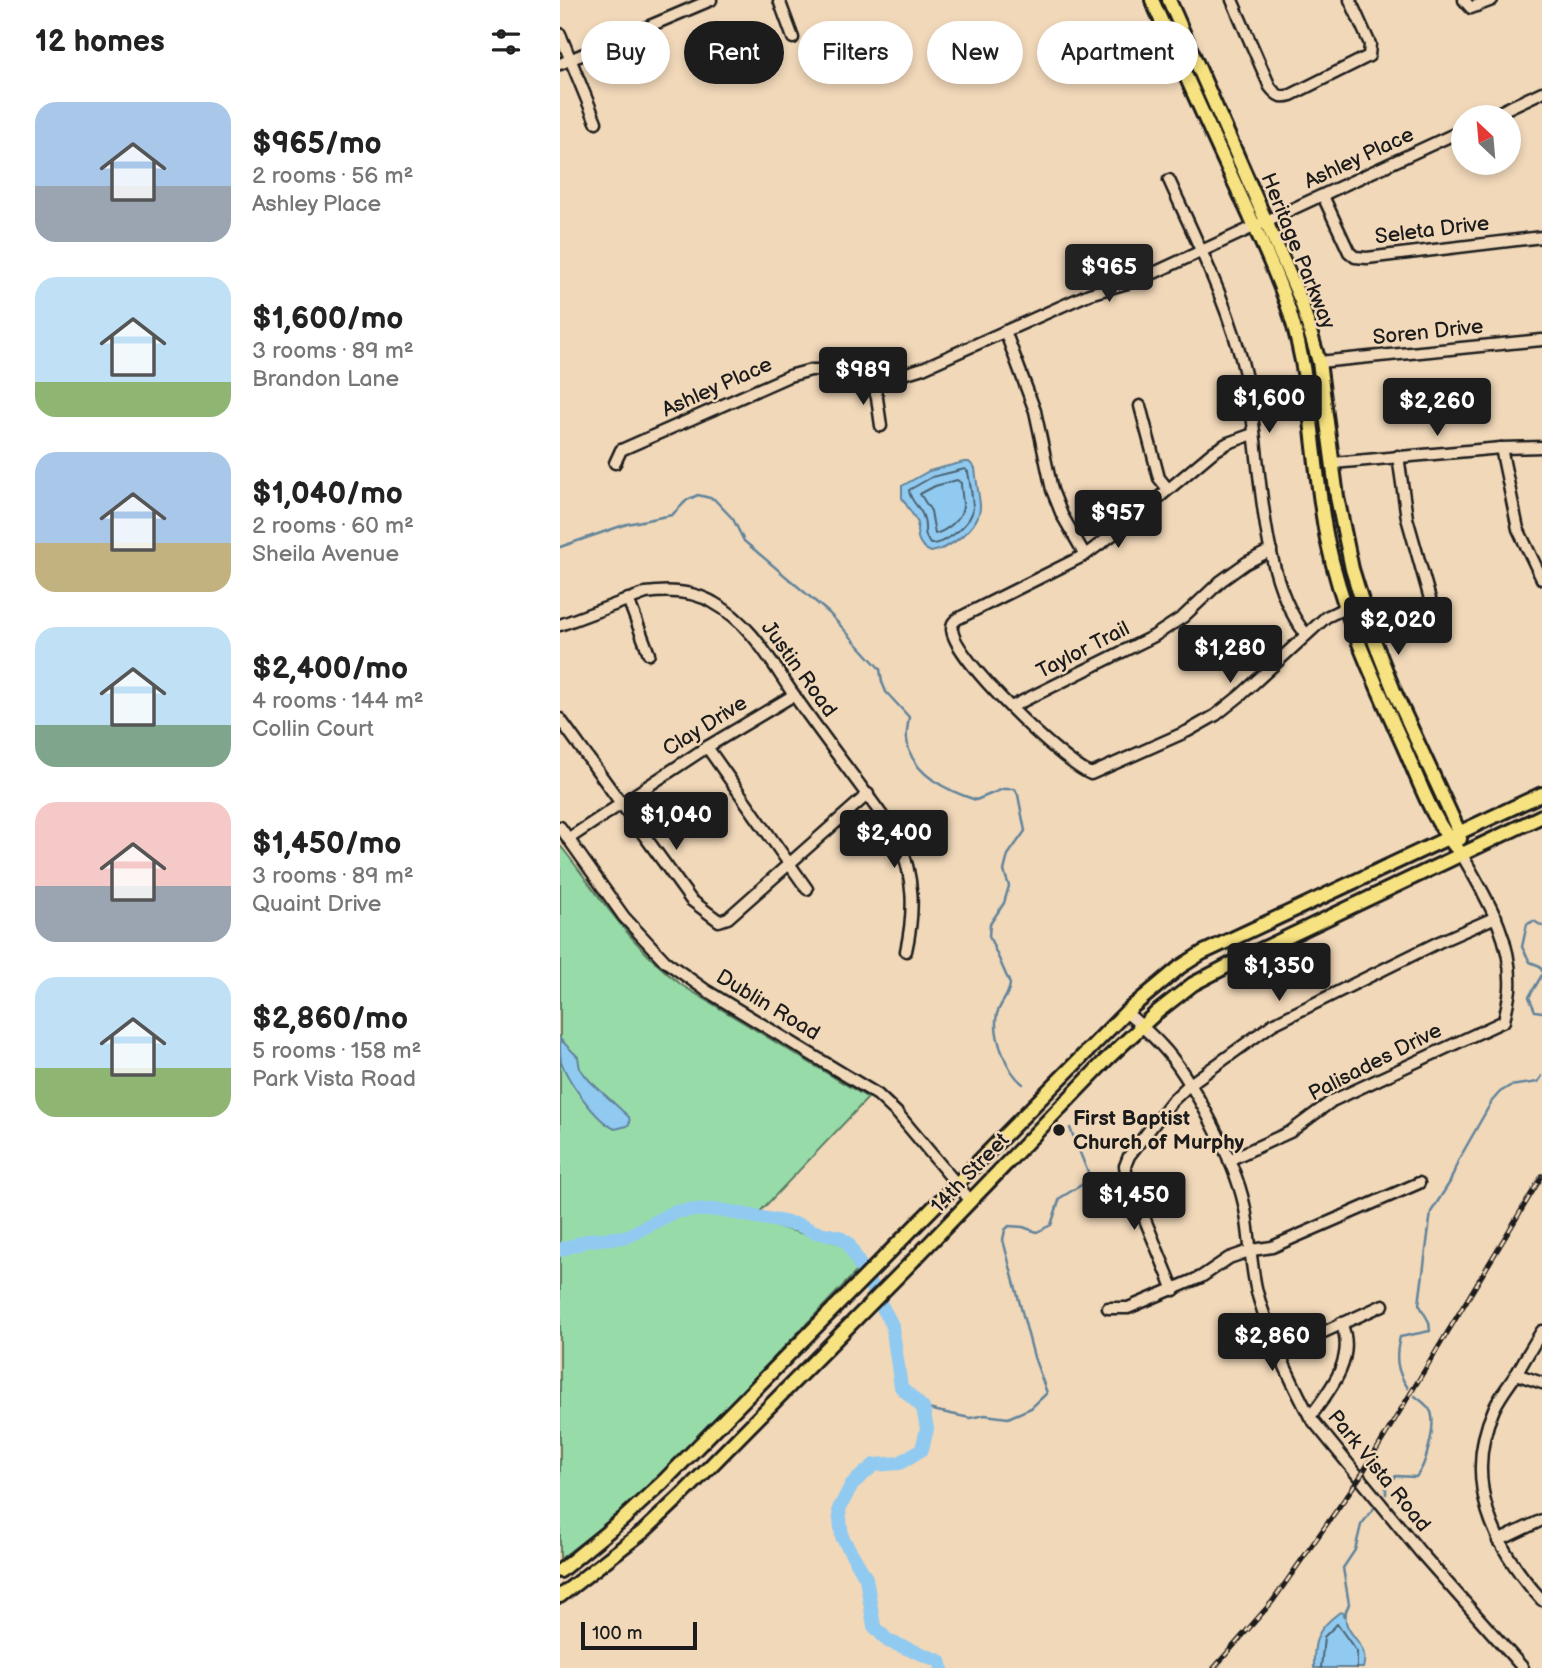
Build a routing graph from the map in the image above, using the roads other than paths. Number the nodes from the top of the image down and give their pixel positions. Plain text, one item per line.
1 (711, 0) edge
2 (779, 0) edge
3 (1152, 0) edge
4 (1170, 0) edge
5 (1232, 0) edge
6 (1350, 0) edge
7 (1492, 0) edge
8 (1465, 2) edge
9 (560, 34) edge
10 (793, 38) dead end
11 (571, 59) junction
12 (560, 64) edge
13 (1542, 92) edge
14 (1516, 105) edge
15 (596, 122) dead end
16 (1451, 136) edge
17 (1169, 180) dead end
18 (1323, 196) junction
19 (1260, 224) junction
20 (1542, 237) edge
21 (1201, 250) junction
22 (1005, 331) junction
23 (1542, 340) edge
24 (1319, 362) junction
25 (872, 381) junction
26 (1140, 406) dead end
27 (881, 426) dead end
28 (1253, 434) junction
29 (1501, 447) junction
30 (1542, 447) edge
31 (1398, 456) junction
32 (615, 463) dead end
33 (1334, 464) junction
34 (1168, 489) junction
35 (1271, 550) junction
36 (1084, 555) junction
37 (1542, 579) edge
38 (628, 599) junction
39 (1430, 599) dead end
40 (1362, 600) junction
41 (1346, 607) junction
42 (560, 625) edge
43 (1306, 634) junction
44 (649, 654) dead end
45 (1394, 691) junction
46 (794, 695) junction
47 (1381, 697) junction
48 (1012, 707) junction
49 (560, 719) edge
50 (707, 747) junction
51 (868, 794) junction
52 (1542, 794) edge
53 (620, 803) junction
54 (1542, 816) edge
55 (560, 827) edge
56 (1459, 832) junction
57 (1447, 838) junction
58 (568, 839) junction
59 (1461, 853) junction
60 (789, 863) junction
61 (807, 889) dead end
62 (1496, 917) junction
63 (906, 951) dead end
64 (1126, 1012) junction
65 (1142, 1026) junction
66 (1190, 1084) junction
67 (1228, 1160) junction
68 (1419, 1183) dead end
69 (957, 1184) junction
70 (970, 1200) junction
71 (1252, 1250) junction
72 (1174, 1290) junction
73 (1383, 1305) dead end
74 (1108, 1308) dead end
75 (1341, 1323) junction
76 (1542, 1331) edge
77 (1280, 1352) junction
78 (1516, 1374) junction
79 (1542, 1383) edge
80 (1310, 1416) junction
81 (1542, 1520) edge
82 (1498, 1541) junction
83 (560, 1571) edge
84 (560, 1596) edge
85 (1542, 1600) edge
86 (1523, 1668) edge

1 - 11 street
2 - 10 street
3 - 19 main road, Heritage Parkway
4 - 19 main road, Heritage Parkway
5 - 6 street
7 - 8 street
9 - 11 street
11 - 12 street
11 - 15 street
13 - 14 street
16 - 18 street, Ashley Place
17 - 21 street
18 - 19 street, Ashley Place
18 - 20 street, Seleta Drive
19 - 21 street, Ashley Place
19 - 24 main road, Heritage Parkway
19 - 41 main road, Heritage Parkway
21 - 22 street, Ashley Place
21 - 28 street
22 - 25 street, Ashley Place
22 - 36 street
23 - 24 street, Soren Drive
24 - 33 main road, Heritage Parkway
25 - 27 street
25 - 32 street, Ashley Place
26 - 34 street
28 - 34 street
28 - 35 street
29 - 30 street
29 - 31 street
29 - 37 street
31 - 33 street
31 - 39 street
33 - 40 main road, Heritage Parkway
34 - 36 street
35 - 43 street
35 - 48 street, Taylor Trail
36 - 48 street
38 - 42 street, Justin Road
38 - 44 street
38 - 46 street, Justin Road
40 - 41 street
40 - 45 main road, Heritage Parkway
41 - 43 street
41 - 47 main road, Heritage Parkway
43 - 48 street
45 - 47 main road
45 - 56 main road, Heritage Parkway
46 - 50 street, Clay Drive
46 - 51 street, Justin Road
47 - 57 main road, Heritage Parkway
49 - 53 street
50 - 53 street, Clay Drive
50 - 60 street
51 - 60 street
51 - 63 street, Justin Road
52 - 56 main road, 14th Street
53 - 58 street, Clay Drive
53 - 60 street
54 - 59 main road, 14th Street
55 - 58 street, Dublin Road
56 - 57 main road, 14th Street
56 - 59 main road, Heritage Parkway
57 - 59 main road, Heritage Parkway
57 - 64 main road, 14th Street
58 - 69 street, Dublin Road
59 - 62 street
59 - 65 main road, 14th Street
60 - 61 street
62 - 66 street
62 - 67 street, Palisades Drive
64 - 65 street, Park Vista Road
64 - 69 main road, 14th Street
65 - 66 street, Park Vista Road
65 - 70 main road, 14th Street
66 - 67 street, Park Vista Road
66 - 72 street
67 - 71 street, Park Vista Road
68 - 71 street
69 - 70 street, Dublin Road
69 - 83 main road, 14th Street
70 - 84 main road, 14th Street
71 - 72 street
71 - 77 street, Park Vista Road
72 - 74 street
73 - 75 street
75 - 77 street
75 - 80 street
76 - 78 street
77 - 80 street, Park Vista Road
78 - 79 street
78 - 82 street
80 - 86 street, Park Vista Road
81 - 82 street
82 - 85 street

